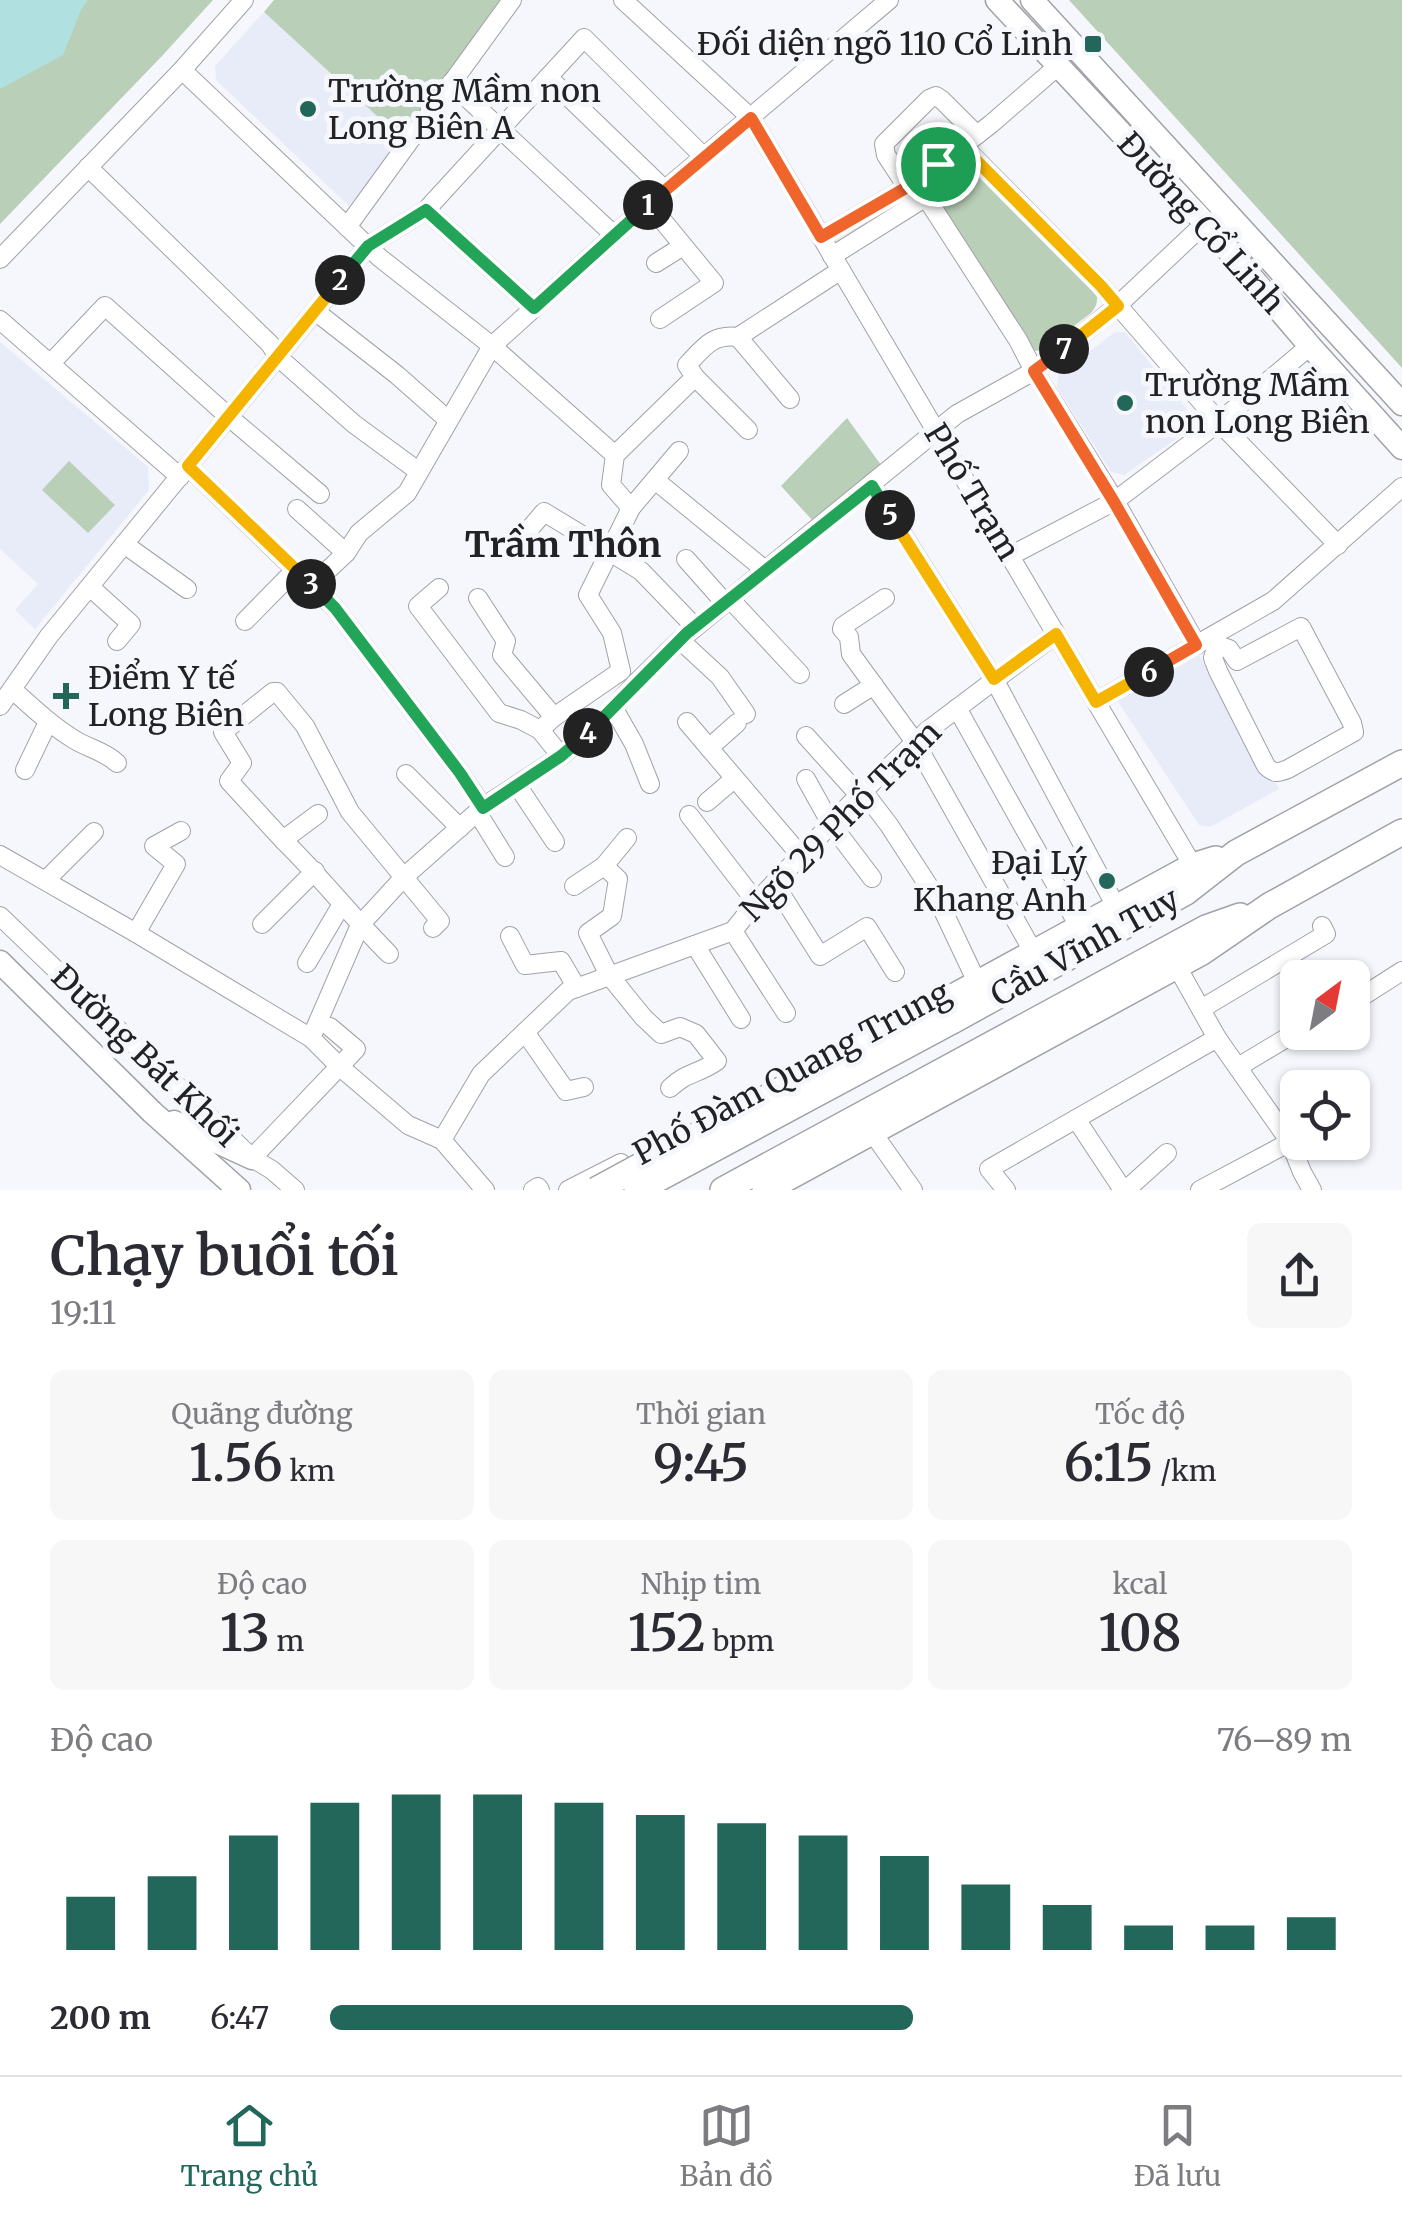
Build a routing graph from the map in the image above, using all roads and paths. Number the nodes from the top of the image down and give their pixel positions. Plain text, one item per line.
1 (244, 0) edge
2 (512, 0) edge
3 (622, 0) edge
4 (889, 0) edge
5 (997, 0) edge
6 (1032, 0) edge
7 (1058, 66) junction
8 (182, 70) junction
9 (548, 77) junction
10 (451, 84) junction
11 (751, 118) junction
12 (500, 128) junction
13 (970, 140) junction
14 (704, 156) junction
15 (88, 168) junction
16 (916, 188) junction
17 (664, 190) junction
18 (649, 204) junction
19 (426, 210) junction
20 (1205, 224) junction
21 (347, 227) junction
22 (614, 235) junction
23 (821, 237) junction
24 (368, 246) junction
25 (683, 246) junction
26 (0, 260) edge
27 (656, 263) dead end
28 (836, 263) junction
29 (1298, 291) junction
30 (1118, 306) junction
31 (534, 308) junction
32 (1280, 308) junction
33 (315, 310) junction
34 (660, 318) dead end
35 (0, 320) edge
36 (738, 337) junction
37 (492, 346) junction
38 (1310, 346) junction
39 (278, 357) junction
40 (51, 364) junction
41 (1034, 371) junction
42 (1353, 372) junction
43 (695, 377) junction
44 (790, 399) dead end
45 (1402, 404) edge
46 (229, 417) junction
47 (448, 420) junction
48 (1219, 422) junction
49 (1402, 427) edge
50 (748, 430) dead end
51 (936, 431) junction
52 (1402, 448) edge
53 (679, 451) dead end
54 (615, 455) junction
55 (418, 471) junction
56 (184, 472) junction
57 (655, 480) junction
58 (872, 486) junction
59 (1402, 487) edge
60 (320, 494) dead end
61 (1114, 502) junction
62 (631, 508) junction
63 (297, 509) dead end
64 (522, 538) dead end
65 (124, 544) junction
66 (1338, 545) junction
67 (609, 551) junction
68 (346, 553) junction
69 (1010, 556) junction
70 (686, 559) dead end
71 (296, 569) junction
72 (765, 570) junction
73 (312, 586) junction
74 (90, 587) junction
75 (439, 588) dead end
76 (187, 589) dead end
77 (478, 598) dead end
78 (885, 598) dead end
79 (727, 601) junction
80 (245, 621) dead end
81 (688, 633) junction
82 (1056, 634) junction
83 (117, 641) dead end
84 (1209, 642) junction
85 (800, 674) dead end
86 (994, 679) junction
87 (874, 685) junction
88 (13, 690) junction
89 (1096, 702) junction
90 (844, 704) dead end
91 (0, 706) edge
92 (614, 708) junction
93 (956, 708) junction
94 (48, 722) junction
95 (687, 722) dead end
96 (547, 724) junction
97 (806, 736) dead end
98 (915, 742) junction
99 (709, 748) junction
100 (561, 756) junction
101 (1402, 762) edge
102 (117, 763) dead end
103 (25, 770) dead end
104 (406, 774) dead end
105 (734, 779) junction
106 (806, 779) dead end
107 (650, 784) dead end
108 (517, 785) junction
109 (861, 793) junction
110 (707, 802) dead end
111 (480, 810) junction
112 (318, 814) dead end
113 (689, 815) dead end
114 (832, 824) junction
115 (460, 828) junction
116 (181, 831) dead end
117 (94, 832) dead end
118 (1402, 832) edge
119 (627, 838) dead end
120 (283, 840) junction
121 (554, 842) dead end
122 (1236, 853) junction
123 (0, 855) edge
124 (801, 856) junction
125 (505, 858) dead end
126 (604, 866) junction
127 (1185, 870) junction
128 (315, 871) junction
129 (405, 876) junction
130 (872, 878) dead end
131 (46, 880) junction
132 (774, 883) junction
133 (574, 886) dead end
134 (756, 902) junction
135 (1113, 902) junction
136 (342, 904) junction
137 (1269, 906) junction
138 (0, 916) edge
139 (262, 924) dead end
140 (360, 925) junction
141 (1322, 926) dead end
142 (433, 928) dead end
143 (1087, 929) junction
144 (733, 931) junction
145 (136, 933) junction
146 (510, 936) dead end
147 (695, 945) junction
148 (1215, 945) junction
149 (1030, 946) junction
150 (388, 954) dead end
151 (0, 962) edge
152 (307, 964) dead end
153 (1402, 970) edge
154 (895, 972) dead end
155 (1180, 972) junction
156 (609, 975) junction
157 (974, 976) junction
158 (1121, 987) junction
159 (577, 988) junction
160 (1370, 990) edge
161 (1201, 1009) junction
162 (786, 1013) dead end
163 (742, 1018) dead end
164 (330, 1027) dead end
165 (525, 1032) junction
166 (311, 1038) junction
167 (1218, 1038) junction
168 (1280, 1042) edge
169 (340, 1067) junction
170 (1238, 1067) junction
171 (584, 1087) dead end
172 (670, 1088) dead end
173 (152, 1112) junction
174 (1076, 1119) junction
175 (1280, 1122) edge
176 (877, 1138) junction
177 (442, 1140) junction
178 (1280, 1143) edge
179 (646, 1150) junction
180 (1167, 1154) dead end
181 (252, 1158) junction
182 (1298, 1160) edge
183 (238, 1190) edge
184 (295, 1190) edge
185 (484, 1190) edge
186 (568, 1190) edge
187 (596, 1190) edge
188 (637, 1190) edge
189 (670, 1190) edge
190 (723, 1190) edge
191 (765, 1190) edge
192 (776, 1190) edge
193 (913, 1190) edge
194 (1006, 1190) edge
195 (1125, 1190) edge
196 (1200, 1190) edge
197 (1312, 1190) edge

1 - 8 street
2 - 10 street
3 - 11 street, Phố Trạm
4 - 11 street
5 - 7 main road, Đường Cổ Linh
6 - 29 main road, Đường Cổ Linh
7 - 13 street
7 - 20 main road, Đường Cổ Linh
8 - 15 street
8 - 21 street
9 - 12 street
9 - 14 street
9 - 17 street
10 - 12 street
10 - 21 street
11 - 14 street
11 - 23 street, Phố Trạm
12 - 19 street
12 - 22 street
13 - 16 street
13 - 16 street
13 - 30 street
14 - 17 street
15 - 26 street
15 - 39 street
16 - 23 street
16 - 28 street
16 - 41 street
17 - 18 street
18 - 22 street
18 - 25 street
19 - 24 street
19 - 31 street
20 - 30 street
20 - 32 main road, Đường Cổ Linh
21 - 24 street
22 - 31 street
23 - 28 street, Phố Trạm
24 - 33 street
24 - 37 street
25 - 27 street
25 - 34 street
28 - 36 street
28 - 51 street, Phố Trạm
29 - 42 main road
29 - 45 main road, Đường Cổ Linh
30 - 41 street
30 - 48 street
31 - 37 street
32 - 38 main road, Đường Cổ Linh
32 - 42 main road
33 - 39 street
33 - 47 street
35 - 40 street
36 - 43 street
36 - 44 street
37 - 47 street
37 - 54 street
38 - 48 street
38 - 52 main road, Đường Cổ Linh
39 - 46 street
39 - 55 street
40 - 46 street
40 - 56 street
41 - 51 street
41 - 61 street
42 - 49 main road
43 - 50 street
43 - 54 street
46 - 56 street
46 - 60 street
47 - 55 street
48 - 61 street
48 - 66 street
51 - 58 street
51 - 69 street, Phố Trạm
53 - 57 street
54 - 62 street
55 - 68 street
56 - 65 street
56 - 71 street
57 - 62 street
57 - 72 street
58 - 72 street
58 - 86 street
59 - 66 street
61 - 69 street
61 - 84 street
62 - 67 street
63 - 68 street
64 - 67 street
65 - 74 street
65 - 76 street
66 - 84 street
67 - 81 street
67 - 96 street
68 - 73 street
69 - 82 street, Phố Trạm
70 - 79 street
71 - 73 street
71 - 80 street
72 - 79 street
73 - 111 street
74 - 83 street
74 - 88 street
75 - 96 street
77 - 96 street
78 - 87 street
79 - 81 street
79 - 85 street
81 - 92 street
81 - 99 street
82 - 86 street, Ngõ 29 Phố Trạm
82 - 89 street, Phố Trạm
84 - 84 street
84 - 89 street
86 - 93 street, Ngõ 29 Phố Trạm
86 - 135 street
87 - 90 street
87 - 98 street
88 - 91 street
88 - 94 street
89 - 127 street, Phố Trạm
92 - 100 street
92 - 107 street
93 - 98 street, Ngõ 29 Phố Trạm
93 - 143 street
94 - 102 street
94 - 103 street
95 - 99 street
96 - 100 street
97 - 109 street
98 - 109 street, Ngõ 29 Phố Trạm
98 - 149 street
99 - 105 street
100 - 108 street
101 - 122 highway
104 - 115 street
105 - 110 street
105 - 124 street
106 - 114 street
108 - 111 street
108 - 121 street
109 - 114 street, Ngõ 29 Phố Trạm
109 - 157 street
111 - 115 street
111 - 125 street
112 - 120 street
113 - 134 street
114 - 124 street, Ngõ 29 Phố Trạm
114 - 130 street
115 - 129 street
116 - 145 street
117 - 131 street
118 - 137 highway
119 - 126 street
120 - 128 street
120 - 129 street
122 - 127 highway, Cầu Vĩnh Tuy
122 - 143 highway, Cầu Vĩnh Tuy
123 - 131 street
124 - 132 street, Ngõ 29 Phố Trạm
126 - 133 street
126 - 156 street
127 - 135 street, Phố Đàm Quang Trung
127 - 143 highway, Cầu Vĩnh Tuy
128 - 136 street
128 - 139 street
129 - 140 street
129 - 142 street
131 - 145 street
132 - 134 street, Ngõ 29 Phố Trạm
132 - 154 street
134 - 144 street, Ngõ 29 Phố Trạm
135 - 143 street, Phố Đàm Quang Trung
136 - 140 street
136 - 152 street
137 - 148 highway, Cầu Vĩnh Tuy
137 - 158 highway, Cầu Vĩnh Tuy
138 - 181 street, Đường Bát Khối
140 - 150 street
140 - 166 street
141 - 161 street
143 - 149 street, Phố Đàm Quang Trung
143 - 187 highway, Cầu Vĩnh Tuy, bridge
143 - 188 highway, Cầu Vĩnh Tuy, bridge
144 - 147 street, Ngõ 29 Phố Trạm
144 - 162 street
145 - 166 street
146 - 159 street
147 - 156 street, Ngõ 29 Phố Trạm
147 - 163 street
148 - 155 street
148 - 158 highway, Cầu Vĩnh Tuy
149 - 157 street, Phố Đàm Quang Trung
151 - 173 main road
153 - 160 street
155 - 161 street
155 - 176 street
156 - 159 street, Ngõ 29 Phố Trạm
156 - 172 street
157 - 179 street, Phố Đàm Quang Trung
158 - 190 highway, Cầu Vĩnh Tuy
158 - 191 highway, Cầu Vĩnh Tuy
159 - 165 street, Ngõ 29 Phố Trạm
161 - 167 street
164 - 169 street
165 - 171 street
165 - 177 street, Ngõ 29 Phố Trạm
166 - 169 street
167 - 170 street
167 - 174 street
168 - 170 street
169 - 177 street
169 - 181 street
170 - 175 street
173 - 181 main road
173 - 183 main road
174 - 194 street
174 - 195 street
176 - 192 street
176 - 193 street
177 - 185 street
178 - 196 street
179 - 186 street, Phố Đàm Quang Trung
179 - 189 street
180 - 195 street
181 - 184 street, Đường Bát Khối
182 - 197 street

